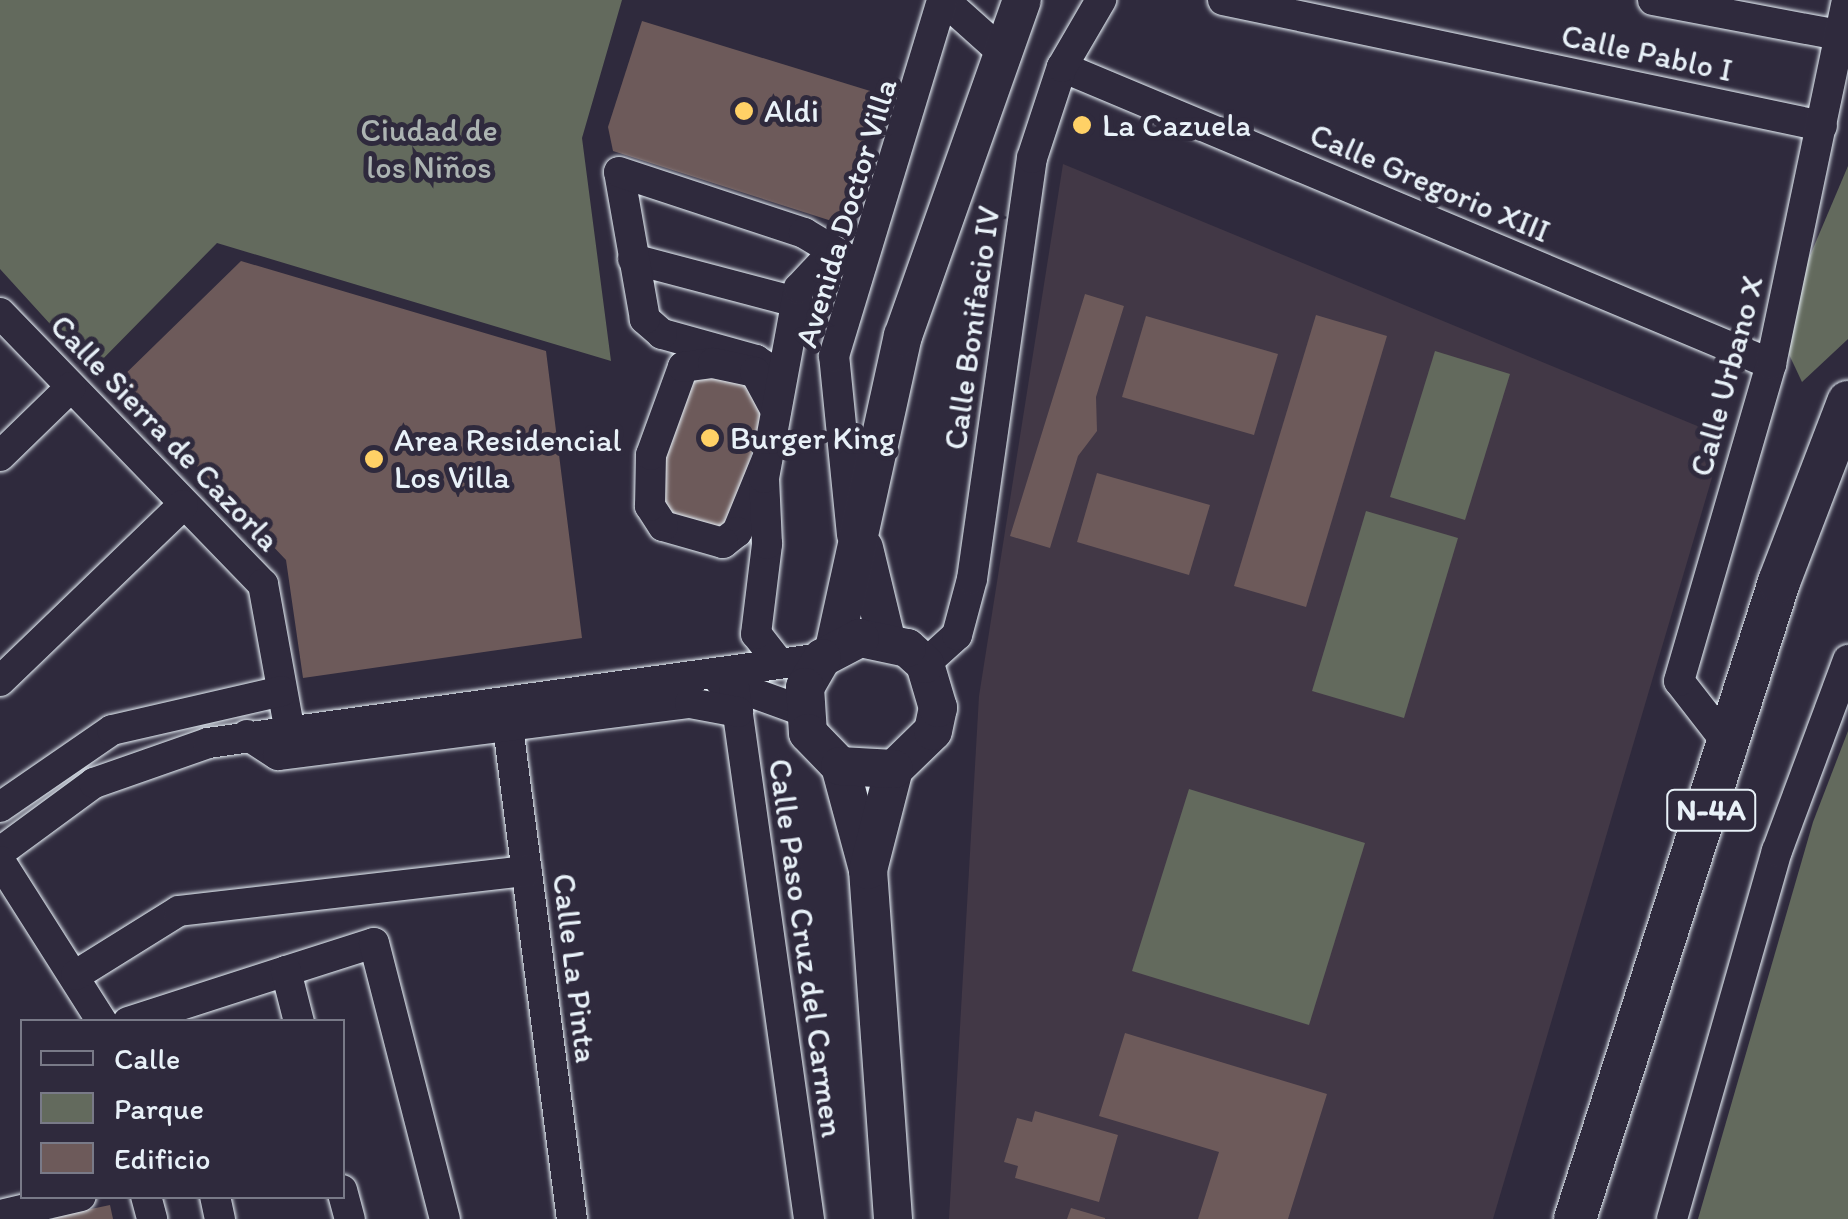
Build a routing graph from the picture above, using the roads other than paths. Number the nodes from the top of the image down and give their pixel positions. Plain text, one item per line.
1 (943, 0) edge
2 (1022, 0) edge
3 (1101, 0) edge
4 (1223, 0) edge
5 (1653, 0) edge
6 (1847, 0) edge
7 (1840, 35) junction
8 (1002, 53) junction
9 (1062, 67) junction
10 (1822, 126) junction
11 (831, 254) junction
12 (633, 259) junction
13 (861, 267) junction
14 (796, 302) junction
15 (0, 313) edge
16 (1771, 364) junction
17 (782, 377) junction
18 (72, 387) junction
19 (1848, 402) edge
20 (776, 411) junction
21 (0, 456) edge
22 (768, 459) junction
23 (183, 505) junction
24 (859, 554) junction
25 (886, 639) junction
26 (828, 653) junction
27 (1848, 660) edge
28 (779, 663) junction
29 (925, 664) junction
30 (694, 672) junction
31 (0, 680) edge
32 (282, 691) junction
33 (736, 699) junction
34 (803, 711) junction
35 (288, 726) junction
36 (508, 726) junction
37 (247, 735) junction
38 (1732, 748) junction
39 (840, 766) junction
40 (894, 769) junction
41 (0, 807) edge
42 (0, 852) edge
43 (0, 862) edge
44 (868, 870) junction
45 (527, 871) junction
46 (286, 971) junction
47 (76, 975) junction
48 (169, 1015) edge
49 (100, 1019) edge
50 (298, 1019) edge
51 (69, 1199) edge
52 (0, 1216) edge
53 (445, 1219) edge
54 (572, 1219) edge
55 (809, 1219) edge
56 (893, 1219) edge
57 (1575, 1219) edge
58 (1672, 1219) edge

1 - 8 street
1 - 13 street, Avenida Doctor Villa
2 - 8 main road
3 - 9 street, Calle Bonifacio IV
4 - 10 street, Calle Pablo I
5 - 7 street
6 - 7 street, Calle Urbano X
7 - 10 street, Calle Urbano X
8 - 24 main road
9 - 16 street, Calle Gregorio XIII
9 - 29 street, Calle Bonifacio IV
10 - 16 street, Calle Urbano X
11 - 12 street
11 - 13 street
11 - 14 street
12 - 14 street
12 - 17 street
13 - 24 street, Avenida Doctor Villa
14 - 17 street
15 - 18 street, Calle Sierra de Cazorla
16 - 38 street, Calle Urbano X
17 - 20 street
18 - 21 street
18 - 23 street, Calle Sierra de Cazorla
19 - 38 highway, N-4A
20 - 22 street
20 - 22 street
22 - 28 street
23 - 31 street
23 - 32 street, Calle Sierra de Cazorla
24 - 25 main road
24 - 26 main road
25 - 26 main road
25 - 29 main road
26 - 28 street
26 - 34 main road
27 - 58 street
28 - 30 street
29 - 40 main road
30 - 33 street
30 - 35 street
32 - 35 street, Calle Sierra de Cazorla
32 - 41 street
33 - 34 street
33 - 36 street
33 - 55 street, Calle Paso Cruz del Carmen
34 - 39 main road
35 - 37 street
36 - 37 street
36 - 45 street, Calle La Pinta
37 - 42 street
38 - 57 highway, N-4A
39 - 40 main road
39 - 44 main road
40 - 44 main road
43 - 47 street
44 - 56 main road
45 - 47 street
45 - 54 street, Calle La Pinta
46 - 48 street
46 - 50 street
46 - 53 street
47 - 49 street
51 - 52 street

